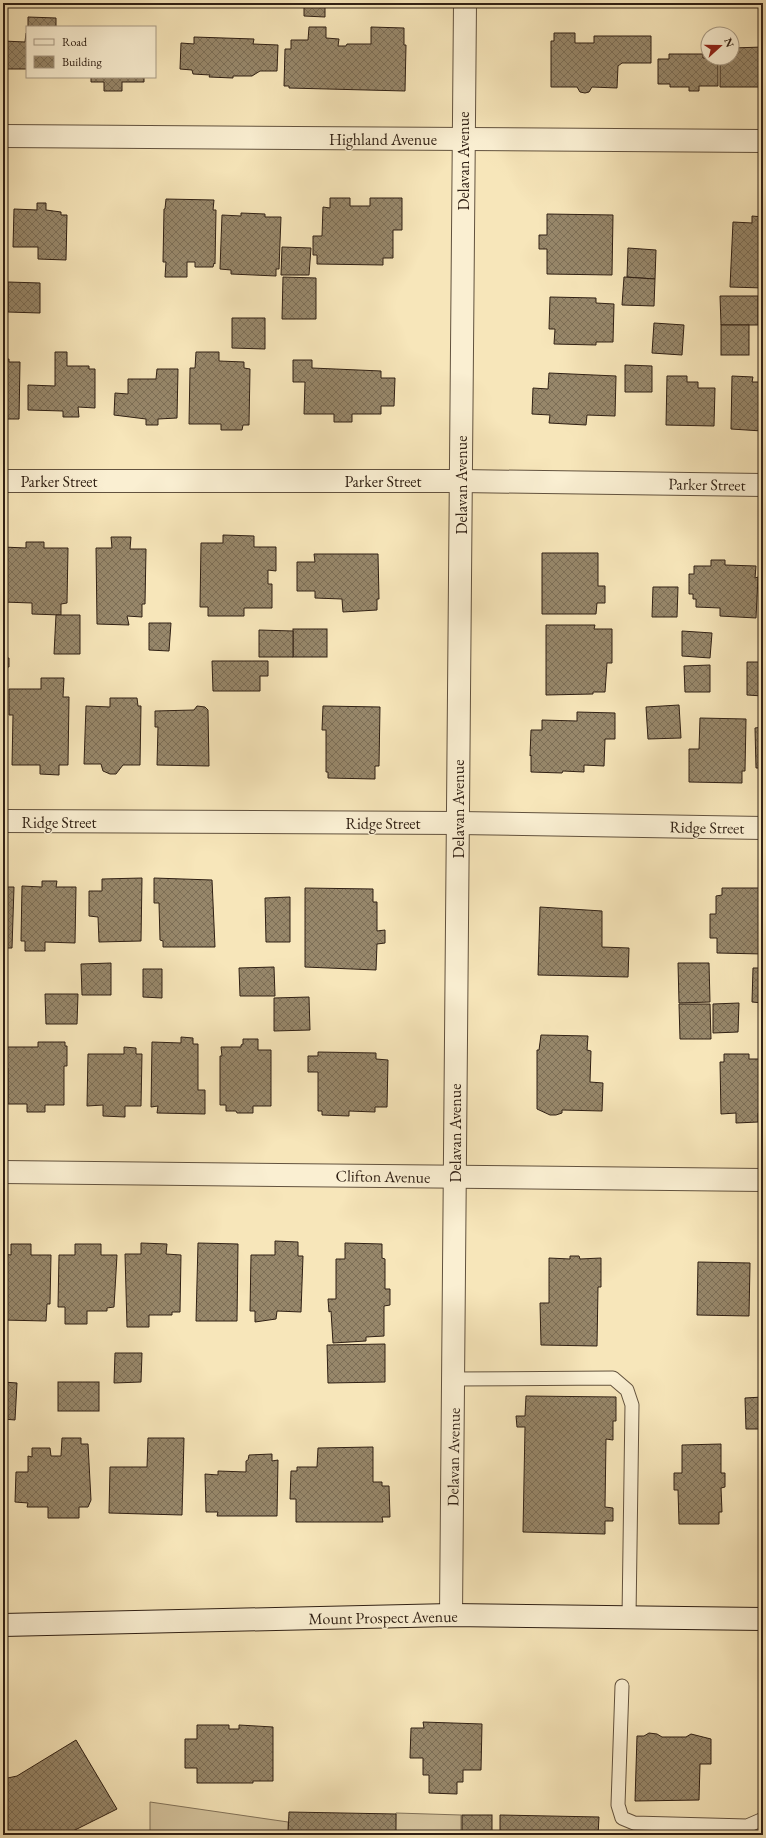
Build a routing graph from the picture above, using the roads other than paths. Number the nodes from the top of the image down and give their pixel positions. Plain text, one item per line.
1 (464, 3) edge
2 (3, 136) edge
3 (463, 139) junction
4 (763, 141) edge
5 (461, 480) junction
6 (3, 481) edge
7 (763, 485) edge
8 (3, 822) edge
9 (458, 823) junction
10 (763, 828) edge
11 (3, 1172) edge
12 (455, 1177) junction
13 (763, 1180) edge
14 (453, 1379) junction
15 (451, 1615) junction
16 (629, 1617) junction
17 (763, 1619) edge
18 (3, 1625) edge
19 (622, 1686) dead end
20 (763, 1819) edge

1 - 3 street, Delavan Avenue
2 - 3 street, Highland Avenue
3 - 4 street, Highland Avenue
3 - 5 street, Delavan Avenue
5 - 6 street, Parker Street
5 - 7 street, Parker Street
5 - 9 street, Delavan Avenue
8 - 9 street, Ridge Street
9 - 10 street, Ridge Street
9 - 12 street, Delavan Avenue
11 - 12 street, Clifton Avenue
12 - 13 street, Clifton Avenue
12 - 14 street, Delavan Avenue
14 - 15 street, Delavan Avenue
14 - 16 lane
15 - 16 street, Mount Prospect Avenue
15 - 18 street, Mount Prospect Avenue
16 - 17 street, Mount Prospect Avenue
19 - 20 lane

